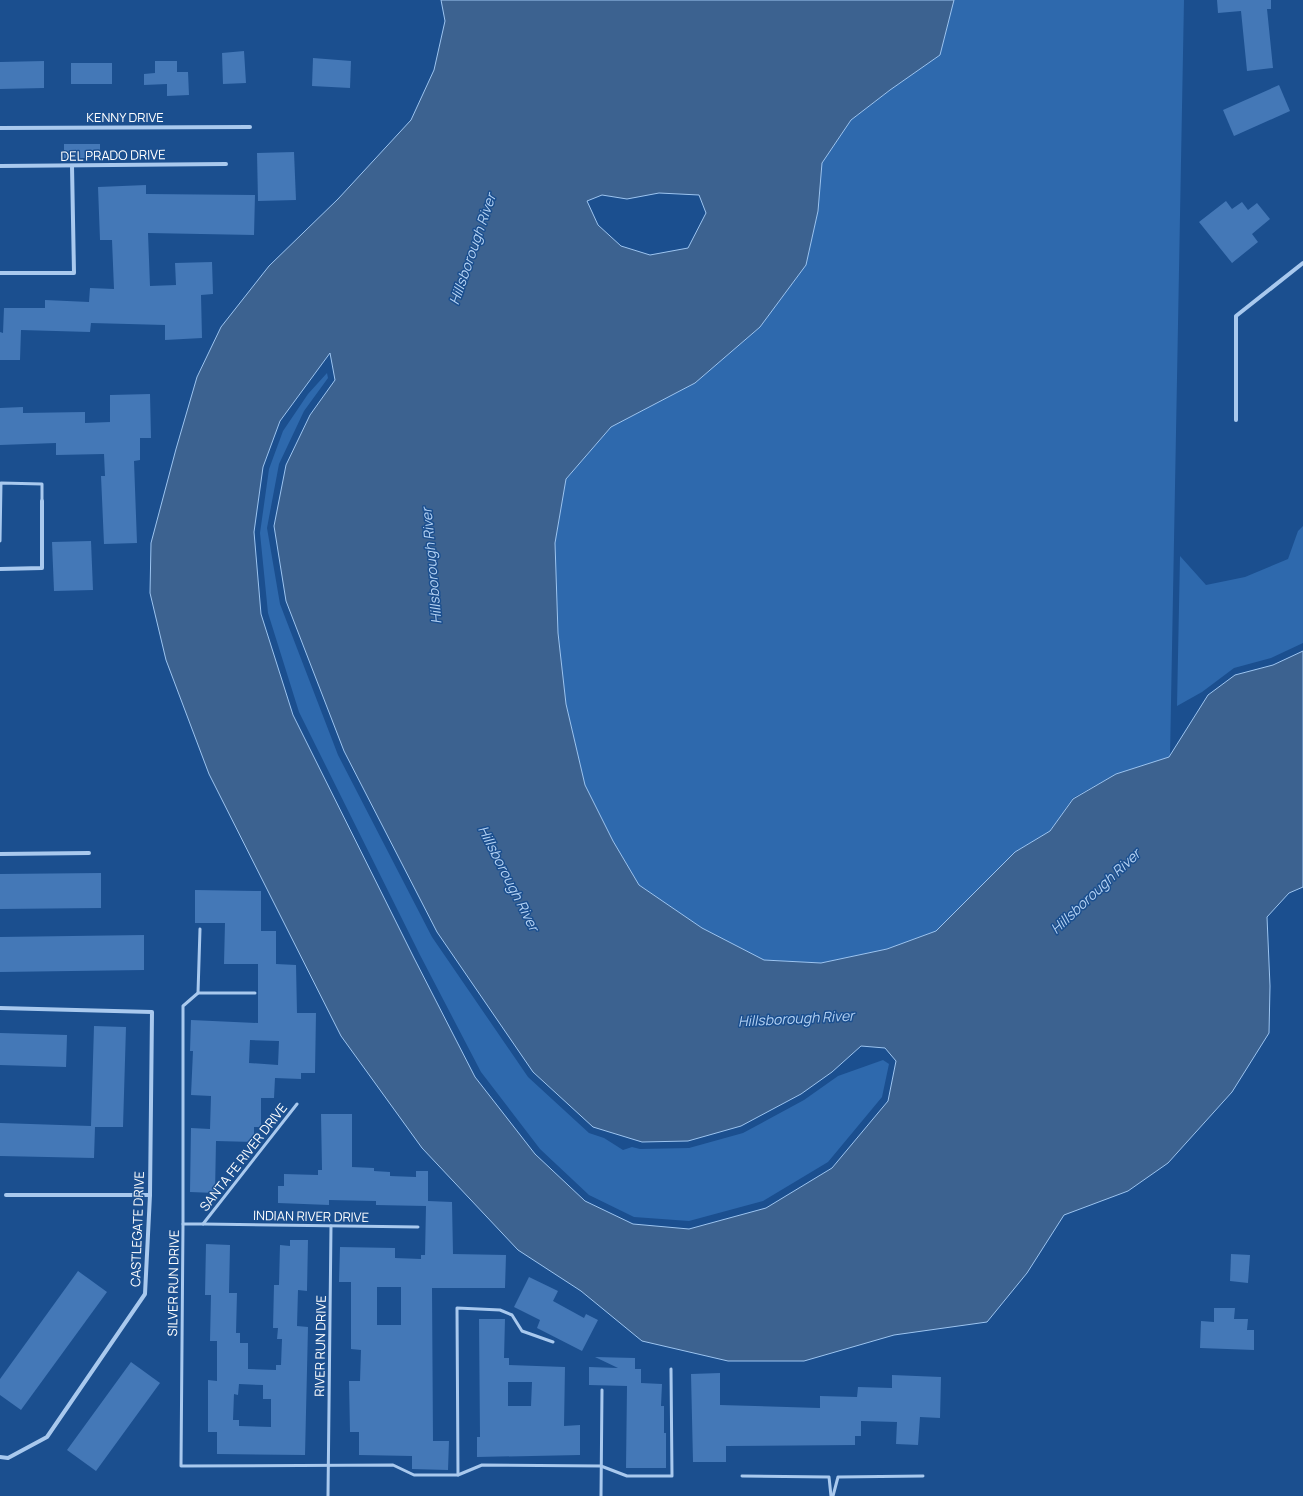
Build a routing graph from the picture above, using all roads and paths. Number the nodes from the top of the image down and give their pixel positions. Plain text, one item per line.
1 (250, 127) dead end
2 (0, 128) edge
3 (226, 164) dead end
4 (0, 166) edge
5 (72, 166) junction
6 (1303, 263) edge
7 (0, 273) edge
8 (1236, 420) dead end
9 (42, 501) joint
10 (0, 541) edge
11 (0, 569) edge
12 (89, 853) dead end
13 (0, 854) edge
14 (200, 929) dead end
15 (255, 992) dead end
16 (198, 993) junction
17 (0, 1008) edge
18 (297, 1104) dead end
19 (6, 1195) dead end
20 (150, 1195) junction
21 (183, 1224) junction
22 (203, 1224) junction
23 (331, 1226) junction
24 (418, 1227) dead end
25 (553, 1342) dead end
26 (671, 1369) dead end
27 (602, 1390) dead end
28 (0, 1457) edge
29 (328, 1466) junction
30 (601, 1466) junction
31 (458, 1475) junction
32 (742, 1476) dead end
33 (923, 1476) dead end
34 (328, 1496) edge
35 (601, 1496) edge
36 (832, 1496) edge

1 - 2 street, KENNY DRIVE
3 - 5 street, DEL PRADO DRIVE
4 - 5 street, DEL PRADO DRIVE
5 - 7 street
6 - 8 street
9 - 10 lane
9 - 11 street
12 - 13 street
14 - 16 lane
15 - 16 lane
16 - 21 lane, SILVER RUN DRIVE
17 - 20 street, CASTLEGATE DRIVE
18 - 22 lane, SANTA FE RIVER DRIVE
19 - 20 street
20 - 28 street, CASTLEGATE DRIVE
21 - 22 lane, SANTA FE RIVER DRIVE
21 - 29 lane, SILVER RUN DRIVE
22 - 23 lane, INDIAN RIVER DRIVE
23 - 24 lane, INDIAN RIVER DRIVE
23 - 29 lane, RIVER RUN DRIVE
25 - 31 lane
26 - 30 lane
27 - 30 lane
29 - 31 lane
29 - 34 lane
30 - 31 lane
30 - 35 lane
32 - 36 lane
33 - 36 lane

